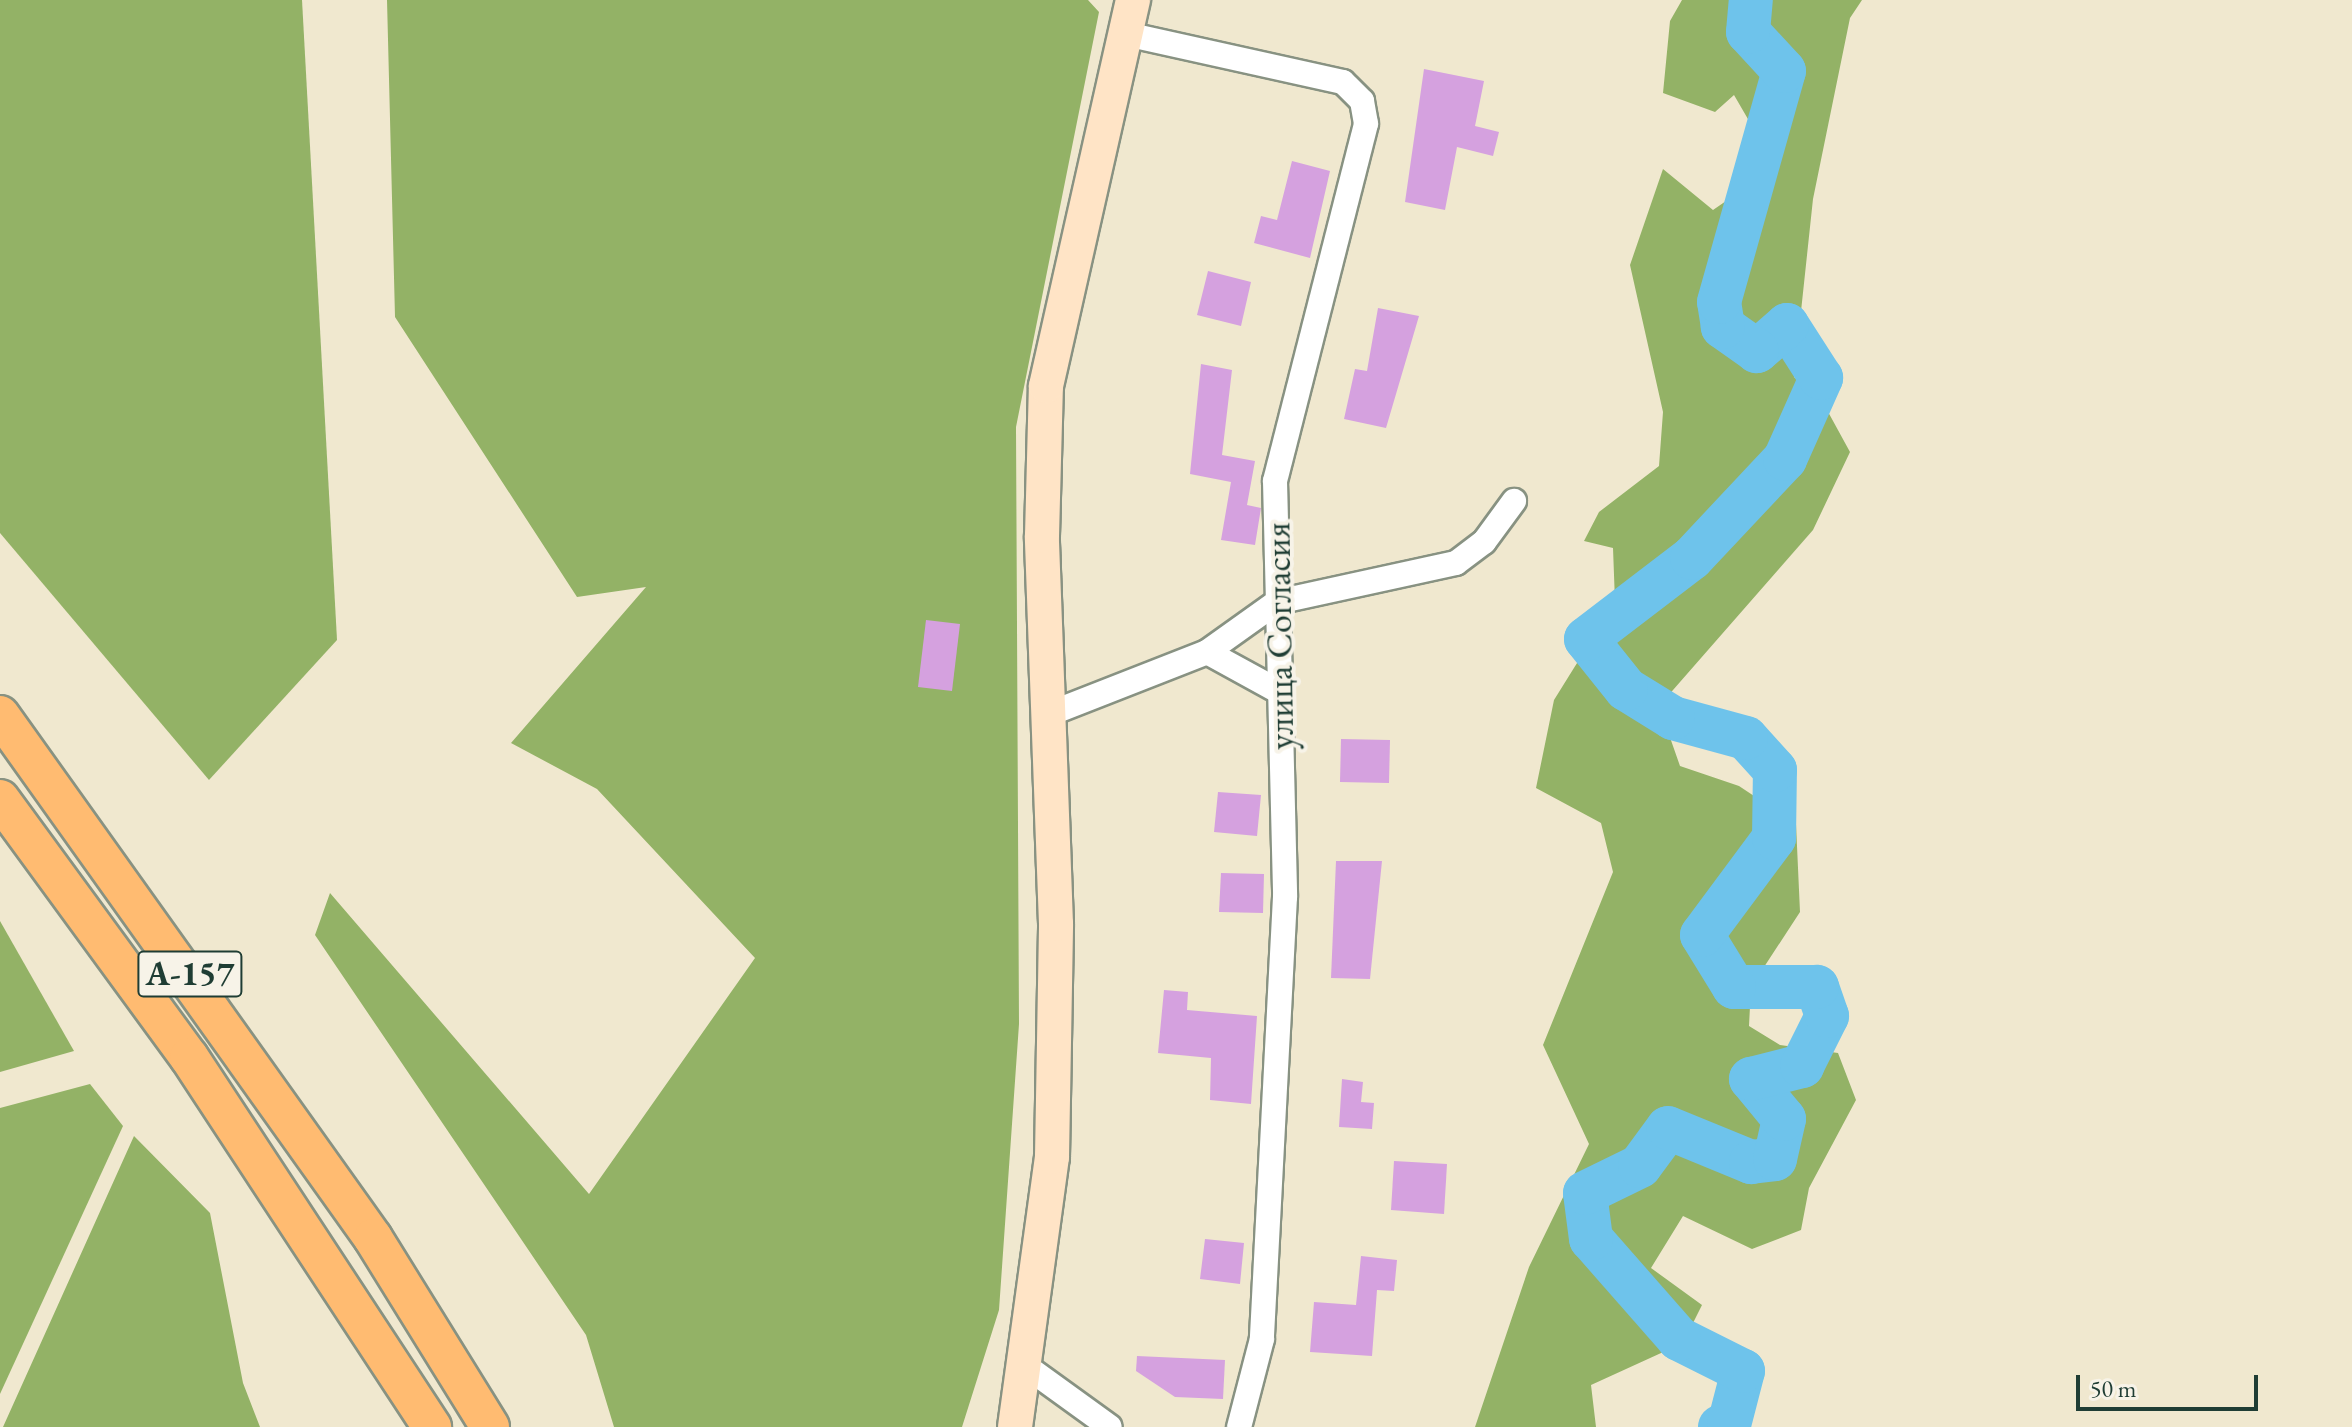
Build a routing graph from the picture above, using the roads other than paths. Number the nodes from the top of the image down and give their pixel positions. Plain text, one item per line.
1 (1133, 0) edge
2 (1126, 34) junction
3 (1514, 501) dead end
4 (1277, 602) junction
5 (1207, 652) junction
6 (1280, 692) junction
7 (1049, 714) junction
8 (0, 715) edge
9 (0, 799) edge
10 (1027, 1367) junction
11 (432, 1427) edge
12 (490, 1427) edge
13 (1015, 1427) edge
14 (1110, 1427) edge
15 (1239, 1427) edge

1 - 2 street
2 - 4 street, улица Согласия
2 - 7 street
3 - 4 street
4 - 5 street
4 - 6 street, улица Согласия
5 - 6 street
5 - 7 street
6 - 15 street, улица Согласия
7 - 10 street
8 - 12 main road, А-157
9 - 11 main road, А-157
10 - 13 street
10 - 14 street

